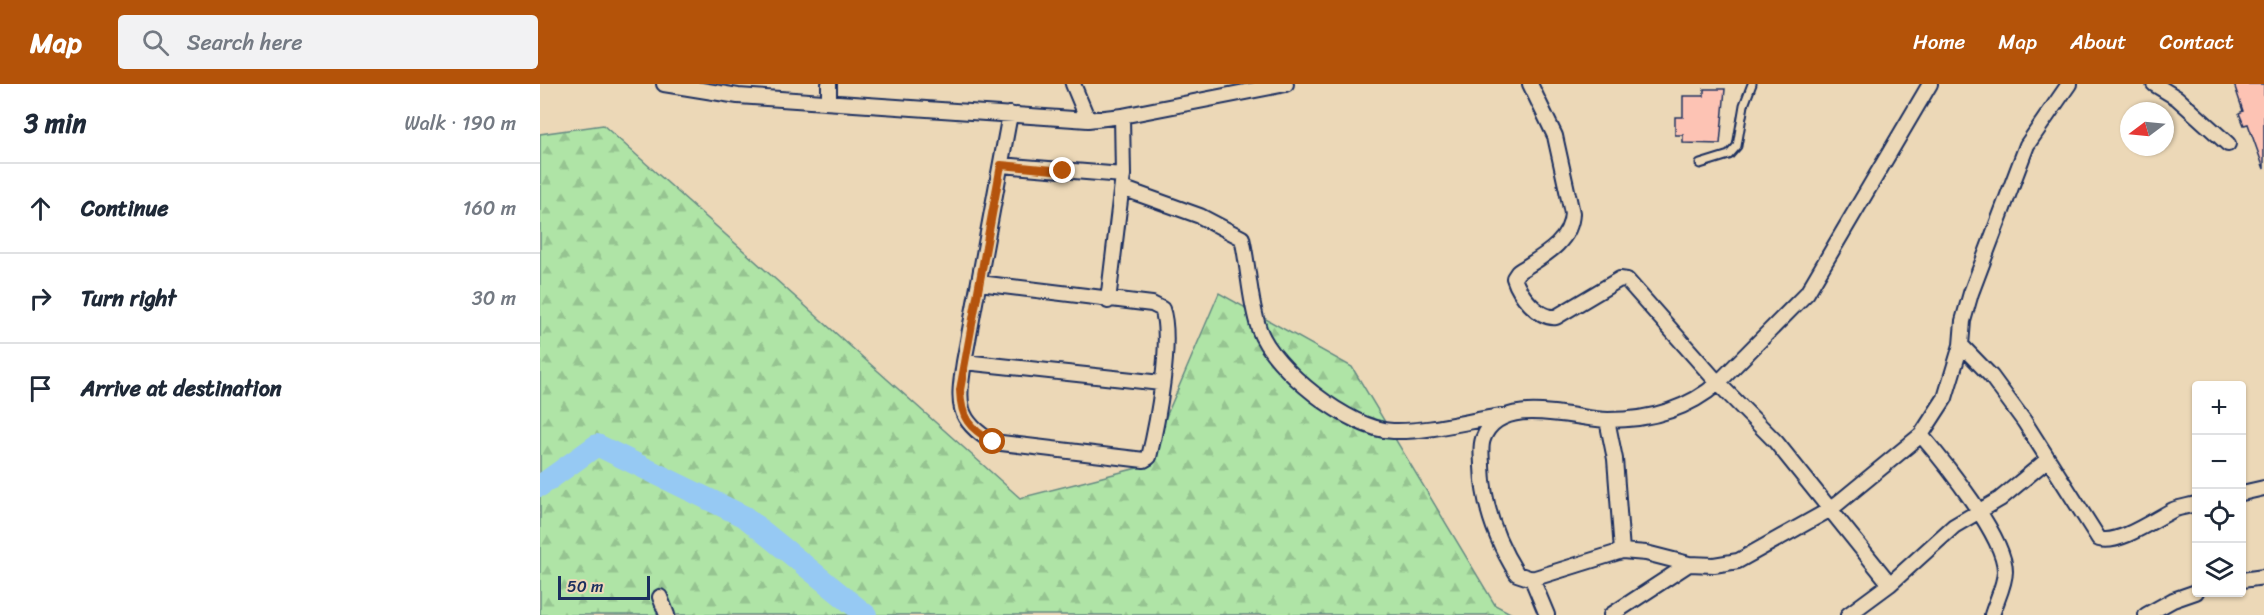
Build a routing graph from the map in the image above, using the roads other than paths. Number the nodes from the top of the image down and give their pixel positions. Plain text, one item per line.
1 (664, 84) edge
2 (829, 84) edge
3 (1073, 84) edge
4 (1286, 84) edge
5 (1530, 84) edge
6 (1752, 84) edge
7 (1930, 84) edge
8 (2069, 84) edge
9 (2154, 84) edge
10 (829, 100) junction
11 (1010, 114) junction
12 (1122, 116) junction
13 (1088, 120) junction
14 (2228, 144) dead end
15 (1700, 164) dead end
16 (1001, 165) junction
17 (1123, 181) junction
18 (979, 283) junction
19 (1108, 301) junction
20 (1961, 345) junction
21 (964, 362) junction
22 (1161, 383) junction
23 (1718, 383) junction
24 (1506, 415) junction
25 (1607, 420) junction
26 (1921, 435) junction
27 (2047, 460) junction
28 (2264, 488) edge
29 (2246, 492) edge
30 (2192, 505) edge
31 (1831, 509) junction
32 (1977, 511) junction
33 (1622, 551) junction
34 (1689, 564) junction
35 (2264, 577) edge
36 (1532, 579) junction
37 (2246, 579) edge
38 (1890, 584) junction
39 (2192, 593) edge
40 (660, 597) dead end
41 (667, 615) edge
42 (1547, 615) edge
43 (1611, 615) edge
44 (1848, 615) edge
45 (1992, 615) edge
46 (2146, 615) edge

1 - 10 street
2 - 10 street
3 - 13 street
4 - 12 street
5 - 23 street
6 - 15 lane
7 - 23 street
8 - 20 street
9 - 14 street
10 - 11 street
11 - 13 street
11 - 16 street
12 - 13 street
12 - 17 street
16 - 17 street
16 - 18 street
17 - 19 street
17 - 24 street
18 - 19 street
18 - 21 street
19 - 22 street
20 - 26 street
20 - 27 street
21 - 22 street
21 - 22 street
23 - 25 street
23 - 31 street
24 - 25 street
24 - 36 street
25 - 33 street
26 - 31 street
26 - 32 street
27 - 30 street
27 - 32 street
28 - 29 street
31 - 34 street
31 - 38 street
32 - 38 street
32 - 45 street
33 - 34 street
33 - 36 street
34 - 43 street
35 - 37 street
36 - 42 street
38 - 44 street
39 - 46 street
40 - 41 street

